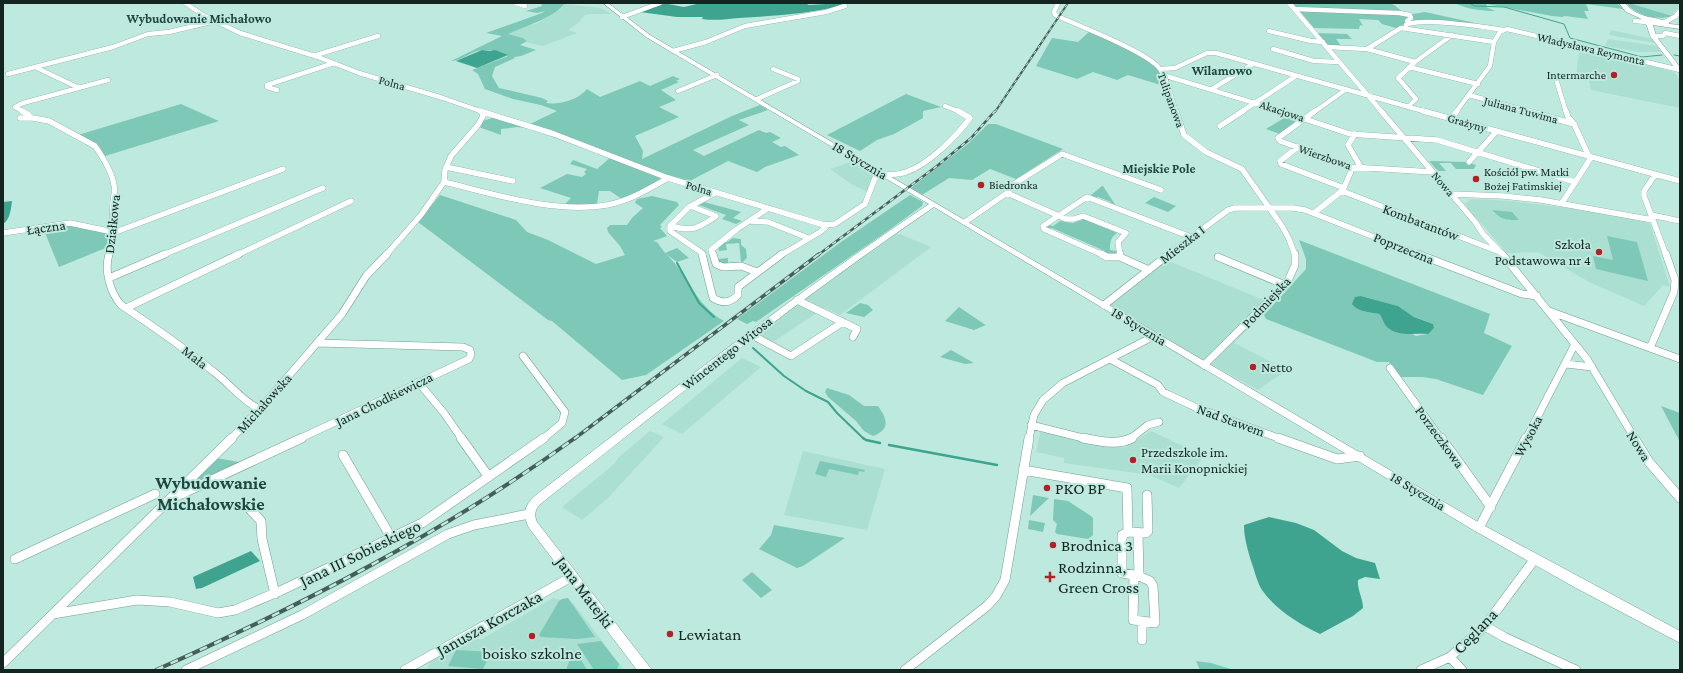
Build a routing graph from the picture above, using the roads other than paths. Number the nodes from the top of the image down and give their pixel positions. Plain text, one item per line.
1 (185, 3) edge
2 (516, 3) edge
3 (605, 3) edge
4 (660, 3) edge
5 (1058, 3) edge
6 (1290, 3) edge
7 (1622, 3) edge
8 (526, 6) dead end
9 (845, 6) dead end
10 (1294, 8) junction
11 (1680, 11) edge
12 (622, 17) junction
13 (1672, 18) junction
14 (215, 20) junction
15 (1634, 20) dead end
16 (1646, 20) junction
17 (1663, 22) junction
18 (1409, 23) junction
19 (1680, 27) edge
20 (1401, 28) junction
21 (1651, 29) junction
22 (1504, 30) junction
23 (1269, 31) dead end
24 (378, 36) dead end
25 (1452, 36) junction
26 (1653, 36) junction
27 (1680, 36) edge
28 (1323, 42) junction
29 (1494, 42) junction
30 (1327, 48) junction
31 (1273, 49) dead end
32 (1367, 49) junction
33 (673, 51) junction
34 (313, 56) junction
35 (1339, 62) junction
36 (1415, 62) junction
37 (334, 63) junction
38 (1253, 64) junction
39 (35, 67) junction
40 (1409, 67) junction
41 (773, 69) dead end
42 (1160, 69) junction
43 (1680, 70) edge
44 (8, 74) dead end
45 (1163, 75) junction
46 (717, 76) junction
47 (1296, 76) junction
48 (1556, 79) dead end
49 (108, 80) dead end
50 (1478, 84) junction
51 (79, 88) junction
52 (1212, 89) junction
53 (277, 90) dead end
54 (1345, 90) junction
55 (678, 91) dead end
56 (1469, 96) junction
57 (1370, 97) junction
58 (757, 99) junction
59 (1256, 103) junction
60 (945, 106) dead end
61 (1408, 107) junction
62 (482, 112) junction
63 (495, 116) junction
64 (27, 117) junction
65 (20, 118) dead end
66 (1307, 119) junction
67 (1451, 119) junction
68 (481, 120) junction
69 (1574, 124) junction
70 (1220, 126) dead end
71 (1496, 132) junction
72 (1355, 134) junction
73 (1403, 137) junction
74 (1298, 147) junction
75 (1478, 152) junction
76 (1589, 157) junction
77 (1469, 162) dead end
78 (446, 167) junction
79 (1358, 168) junction
80 (283, 169) dead end
81 (1432, 172) junction
82 (884, 174) junction
83 (1655, 174) junction
84 (668, 178) junction
85 (513, 181) dead end
86 (444, 182) junction
87 (1575, 182) junction
88 (1680, 182) edge
89 (323, 188) dead end
90 (1161, 190) dead end
91 (1343, 190) junction
92 (715, 192) junction
93 (1007, 193) junction
94 (1452, 194) junction
95 (351, 201) dead end
96 (1562, 203) junction
97 (934, 204) junction
98 (690, 206) junction
99 (1269, 208) junction
100 (767, 209) junction
101 (1314, 213) junction
102 (1058, 216) junction
103 (1652, 218) junction
104 (750, 221) junction
105 (1680, 221) edge
106 (965, 222) junction
107 (827, 226) junction
108 (675, 231) junction
109 (113, 232) junction
110 (3, 233) edge
111 (1191, 237) junction
112 (808, 238) junction
113 (1500, 252) junction
114 (1120, 257) junction
115 (1218, 257) dead end
116 (1149, 270) junction
117 (757, 272) junction
118 (109, 278) junction
119 (1285, 285) junction
120 (1537, 296) junction
121 (797, 300) junction
122 (1104, 305) junction
123 (127, 308) junction
124 (1549, 311) junction
125 (843, 322) junction
126 (750, 334) junction
127 (1154, 336) junction
128 (853, 337) dead end
129 (317, 343) junction
130 (1576, 344) junction
131 (1650, 348) junction
132 (523, 356) dead end
133 (1110, 359) junction
134 (1680, 360) edge
135 (1566, 364) junction
136 (1204, 365) junction
137 (1592, 367) junction
138 (1390, 368) dead end
139 (418, 382) junction
140 (259, 409) junction
141 (1159, 422) dead end
142 (1031, 425) junction
143 (343, 455) dead end
144 (1360, 456) junction
145 (1023, 470) junction
146 (488, 476) junction
147 (155, 494) dead end
148 (1147, 495) dead end
149 (1680, 498) edge
150 (169, 499) junction
151 (247, 506) dead end
152 (1491, 507) junction
153 (528, 514) junction
154 (1479, 528) junction
155 (1128, 532) junction
156 (1138, 534) junction
157 (392, 539) junction
158 (15, 559) dead end
159 (1534, 560) junction
160 (1136, 575) junction
161 (573, 576) junction
162 (275, 594) junction
163 (53, 614) junction
164 (1142, 621) junction
165 (1484, 626) junction
166 (1680, 637) edge
167 (1142, 640) dead end
168 (1450, 657) junction
169 (3, 663) edge
170 (186, 670) edge
171 (405, 670) edge
172 (645, 670) edge
173 (905, 670) edge
174 (1421, 670) edge
175 (1462, 670) edge
176 (1576, 670) edge

1 - 14 street, Polna
2 - 8 street
3 - 12 street, 18 Stycznia
4 - 12 street
5 - 42 street, Tulipanowa
6 - 10 street, Nowa
7 - 16 main road
9 - 33 street
10 - 18 street
10 - 28 street, Nowa
11 - 13 street
12 - 33 street, 18 Stycznia
13 - 17 street
13 - 17 street
14 - 34 street, Polna
14 - 39 street
15 - 16 street
16 - 17 main road
16 - 21 main road
17 - 19 main road
17 - 21 main road
18 - 20 street
18 - 22 street, Władysława Reymonta
20 - 25 street
20 - 32 street
21 - 26 main road
22 - 29 street
22 - 43 street, Władysława Reymonta
23 - 28 street
24 - 34 street
25 - 29 street
25 - 36 street
26 - 27 street
26 - 43 main road
28 - 30 street, Nowa
29 - 50 street
30 - 32 street
30 - 35 street, Nowa
31 - 35 street
32 - 36 street
33 - 46 street, 18 Stycznia
34 - 37 street, Polna
35 - 57 street, Nowa
36 - 40 street
37 - 53 street
37 - 62 street, Polna
38 - 42 street, Grażyny
38 - 47 street, Grażyny
38 - 52 street
39 - 44 street
39 - 51 street
40 - 50 street
40 - 61 street
41 - 58 street
42 - 45 street, Tulipanowa
45 - 52 street, Akacjowa
45 - 99 street, Tulipanowa
46 - 55 street
46 - 58 street, 18 Stycznia
47 - 54 street, Grażyny
47 - 59 street
48 - 69 street
49 - 51 street
50 - 56 street
51 - 64 street
52 - 59 street, Akacjowa
54 - 57 street, Grażyny
54 - 66 street
56 - 67 street
56 - 69 street, Juliana Tuwima
57 - 61 street, Grażyny
57 - 73 street, Nowa
58 - 82 street, 18 Stycznia
59 - 66 street, Akacjowa
59 - 70 street
60 - 82 street
61 - 67 street, Grażyny
62 - 63 street, Polna
62 - 68 street
63 - 68 street
63 - 84 street, Polna
64 - 65 street, Działkowa
64 - 109 street, Działkowa
66 - 72 street, Akacjowa
66 - 74 street, Wierzbowa
67 - 71 street, Grażyny
68 - 78 street, Michałowska
69 - 76 street
71 - 75 street
71 - 76 street, Grażyny
72 - 73 street, Akacjowa
72 - 79 street
73 - 75 street, Akacjowa
73 - 81 street, Nowa
74 - 79 street, Wierzbowa
74 - 91 street, Kombatantów
75 - 77 street
75 - 87 street, Akacjowa
76 - 83 street, Grażyny
76 - 87 street
78 - 85 street
78 - 86 street, Michałowska
79 - 81 street, Wierzbowa
79 - 91 street
80 - 109 street
81 - 94 street, Nowa
82 - 97 street, 18 Stycznia
82 - 107 street
83 - 88 street, Grażyny
83 - 103 street
84 - 86 street
84 - 92 street, Polna
86 - 129 street, Michałowska
87 - 96 street
89 - 118 street
90 - 93 street
91 - 101 street
91 - 113 street, Kombatantów
92 - 98 street
92 - 100 street, Polna
93 - 102 street
93 - 106 street
94 - 96 street
94 - 113 street, Nowa
95 - 123 street
96 - 103 street
97 - 106 street, 18 Stycznia
97 - 121 street, Wincentego Witosa
98 - 108 street
98 - 108 street
99 - 101 street, Poprzeczna
99 - 111 street, Mieszka I
99 - 119 street, Podmiejska
100 - 104 street
100 - 107 street, Polna
101 - 120 street, Poprzeczna
102 - 111 street
102 - 114 street
102 - 114 street
103 - 105 street
103 - 131 street
104 - 112 street
104 - 117 street
106 - 122 street, 18 Stycznia
107 - 112 street
108 - 117 street
109 - 110 street, Łączna
109 - 118 street, Działkowa
111 - 116 street, Mieszka I
112 - 117 street
113 - 120 street, Nowa
114 - 116 street
115 - 119 street
116 - 122 street, Mieszka I
118 - 123 street, Działkowa
119 - 136 street, Podmiejska
120 - 124 street, Nowa
121 - 125 street
121 - 126 street, Wincentego Witosa
122 - 127 street, 18 Stycznia
123 - 140 street, Mała
124 - 130 street, Nowa
124 - 131 street
125 - 126 street
125 - 128 street
126 - 153 street, Wincentego Witosa
127 - 133 street
127 - 136 street, 18 Stycznia
129 - 139 street, Jana Chodkiewicza
129 - 140 street, Michałowska
130 - 135 street, Wysoka
130 - 137 street, Nowa
131 - 134 street
132 - 146 street, Jana III Sobieskiego
133 - 142 street
133 - 144 street, Nad Stawem
135 - 137 street
135 - 152 street, Wysoka
136 - 144 street, 18 Stycznia
137 - 149 street, Nowa
138 - 152 street, Porzeczkowa
139 - 146 street
139 - 150 street, Jana Chodkiewicza
140 - 150 street, Michałowska
141 - 142 street
142 - 145 street
143 - 157 street
144 - 154 street, 18 Stycznia
145 - 155 street
145 - 173 street
146 - 157 street, Jana III Sobieskiego
147 - 158 street
148 - 156 street
150 - 163 street, Michałowska
151 - 162 street
152 - 154 street, Wysoka
153 - 161 street, Jana Matejki
153 - 170 street
154 - 159 street, 18 Stycznia
155 - 156 street
155 - 160 street
156 - 160 street
157 - 162 street, Jana III Sobieskiego
159 - 165 street, Ceglana
159 - 166 street, 18 Stycznia
160 - 164 street
160 - 164 street
161 - 171 street, Janusza Korczaka
161 - 172 street, Jana Matejki
162 - 163 street, Jana III Sobieskiego
163 - 169 street, Michałowska
164 - 167 street
165 - 168 street, Ceglana
165 - 176 street
168 - 174 street, Ceglana
168 - 175 street

